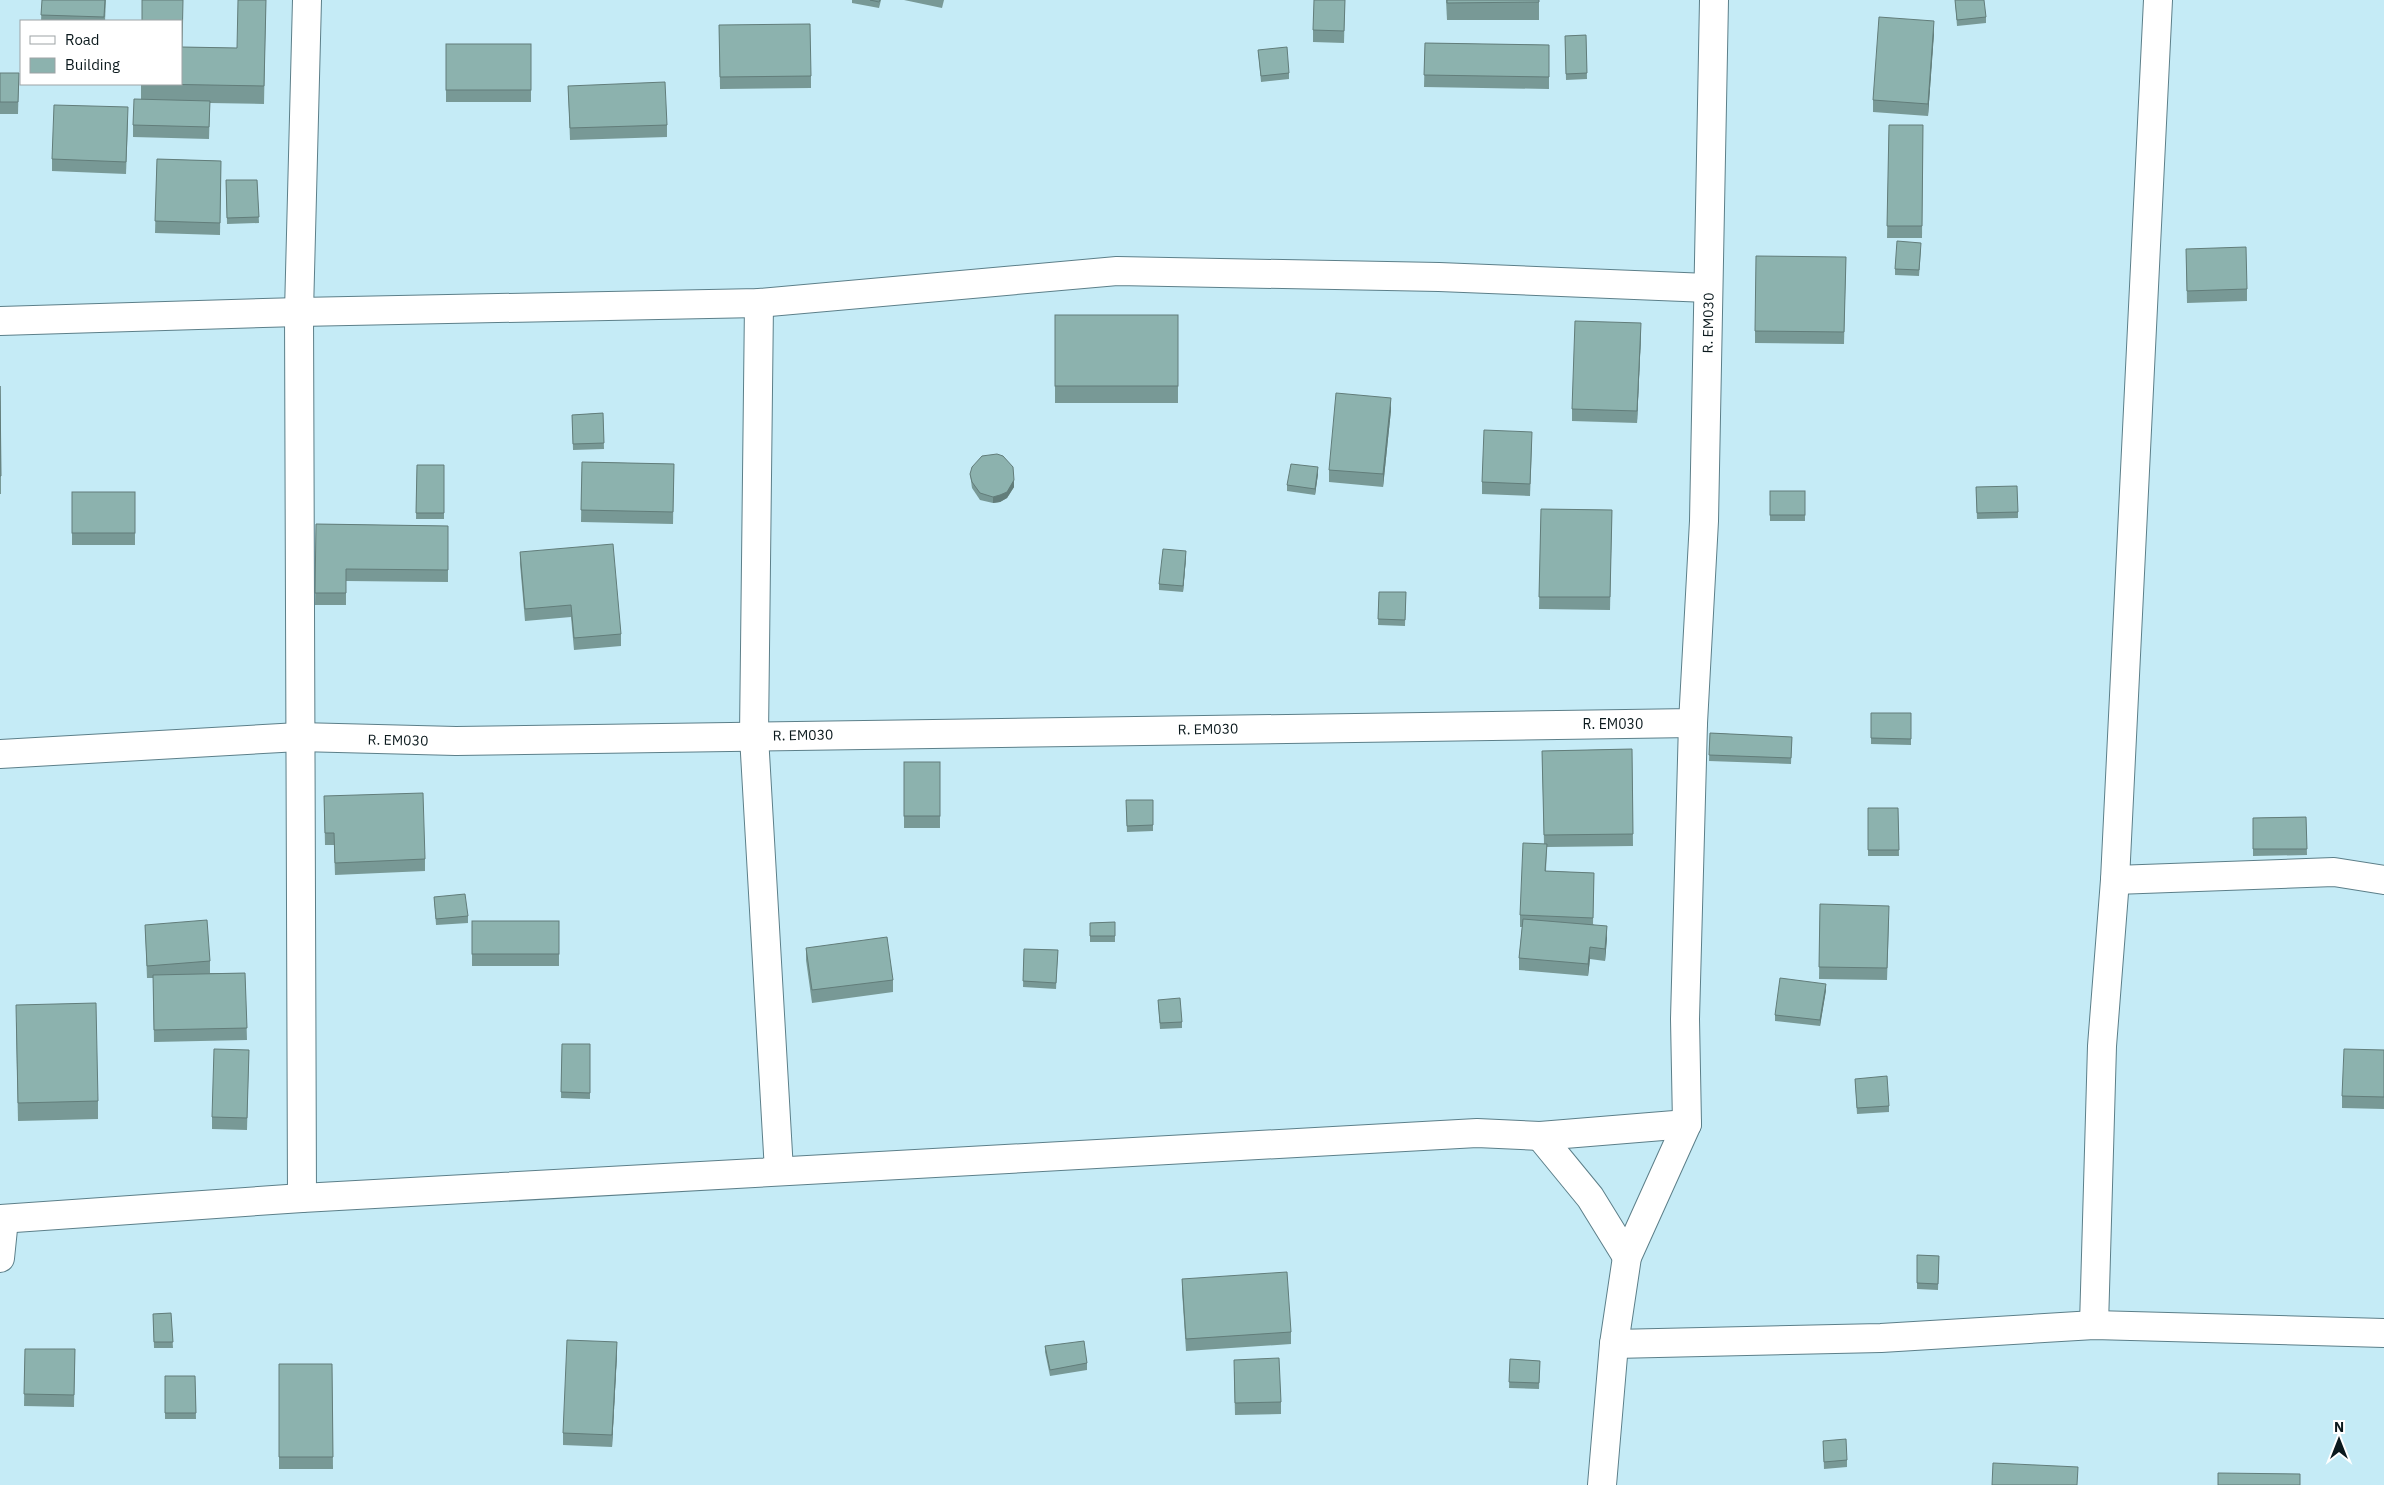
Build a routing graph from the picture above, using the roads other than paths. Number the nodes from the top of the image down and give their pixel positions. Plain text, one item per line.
1 (307, 0) edge
2 (1714, 0) edge
3 (2158, 0) edge
4 (1708, 288) junction
5 (759, 303) junction
6 (299, 312) junction
7 (0, 321) edge
8 (1693, 723) junction
9 (754, 736) junction
10 (299, 737) junction
11 (0, 754) edge
12 (2115, 880) junction
13 (2384, 880) edge
14 (1687, 1124) junction
15 (1540, 1136) junction
16 (779, 1171) junction
17 (302, 1198) junction
18 (2, 1219) edge
19 (0, 1258) edge
20 (1627, 1258) junction
21 (2094, 1325) junction
22 (2384, 1333) edge
23 (1614, 1344) junction
24 (1602, 1485) edge

1 - 6 street
2 - 4 street, R. EM030
3 - 12 street
4 - 5 street
4 - 8 street, R. EM030
5 - 6 street
5 - 9 street
6 - 7 street
6 - 10 street
8 - 9 street, R. EM030
8 - 14 street
9 - 10 street, R. EM030
9 - 16 street
10 - 11 street, R. EM030
10 - 17 street
12 - 13 street
12 - 21 street
14 - 15 street
14 - 20 street
15 - 16 street
15 - 20 street
16 - 17 street
17 - 18 street
18 - 19 street
20 - 23 street
21 - 22 street
21 - 23 street
23 - 24 street

